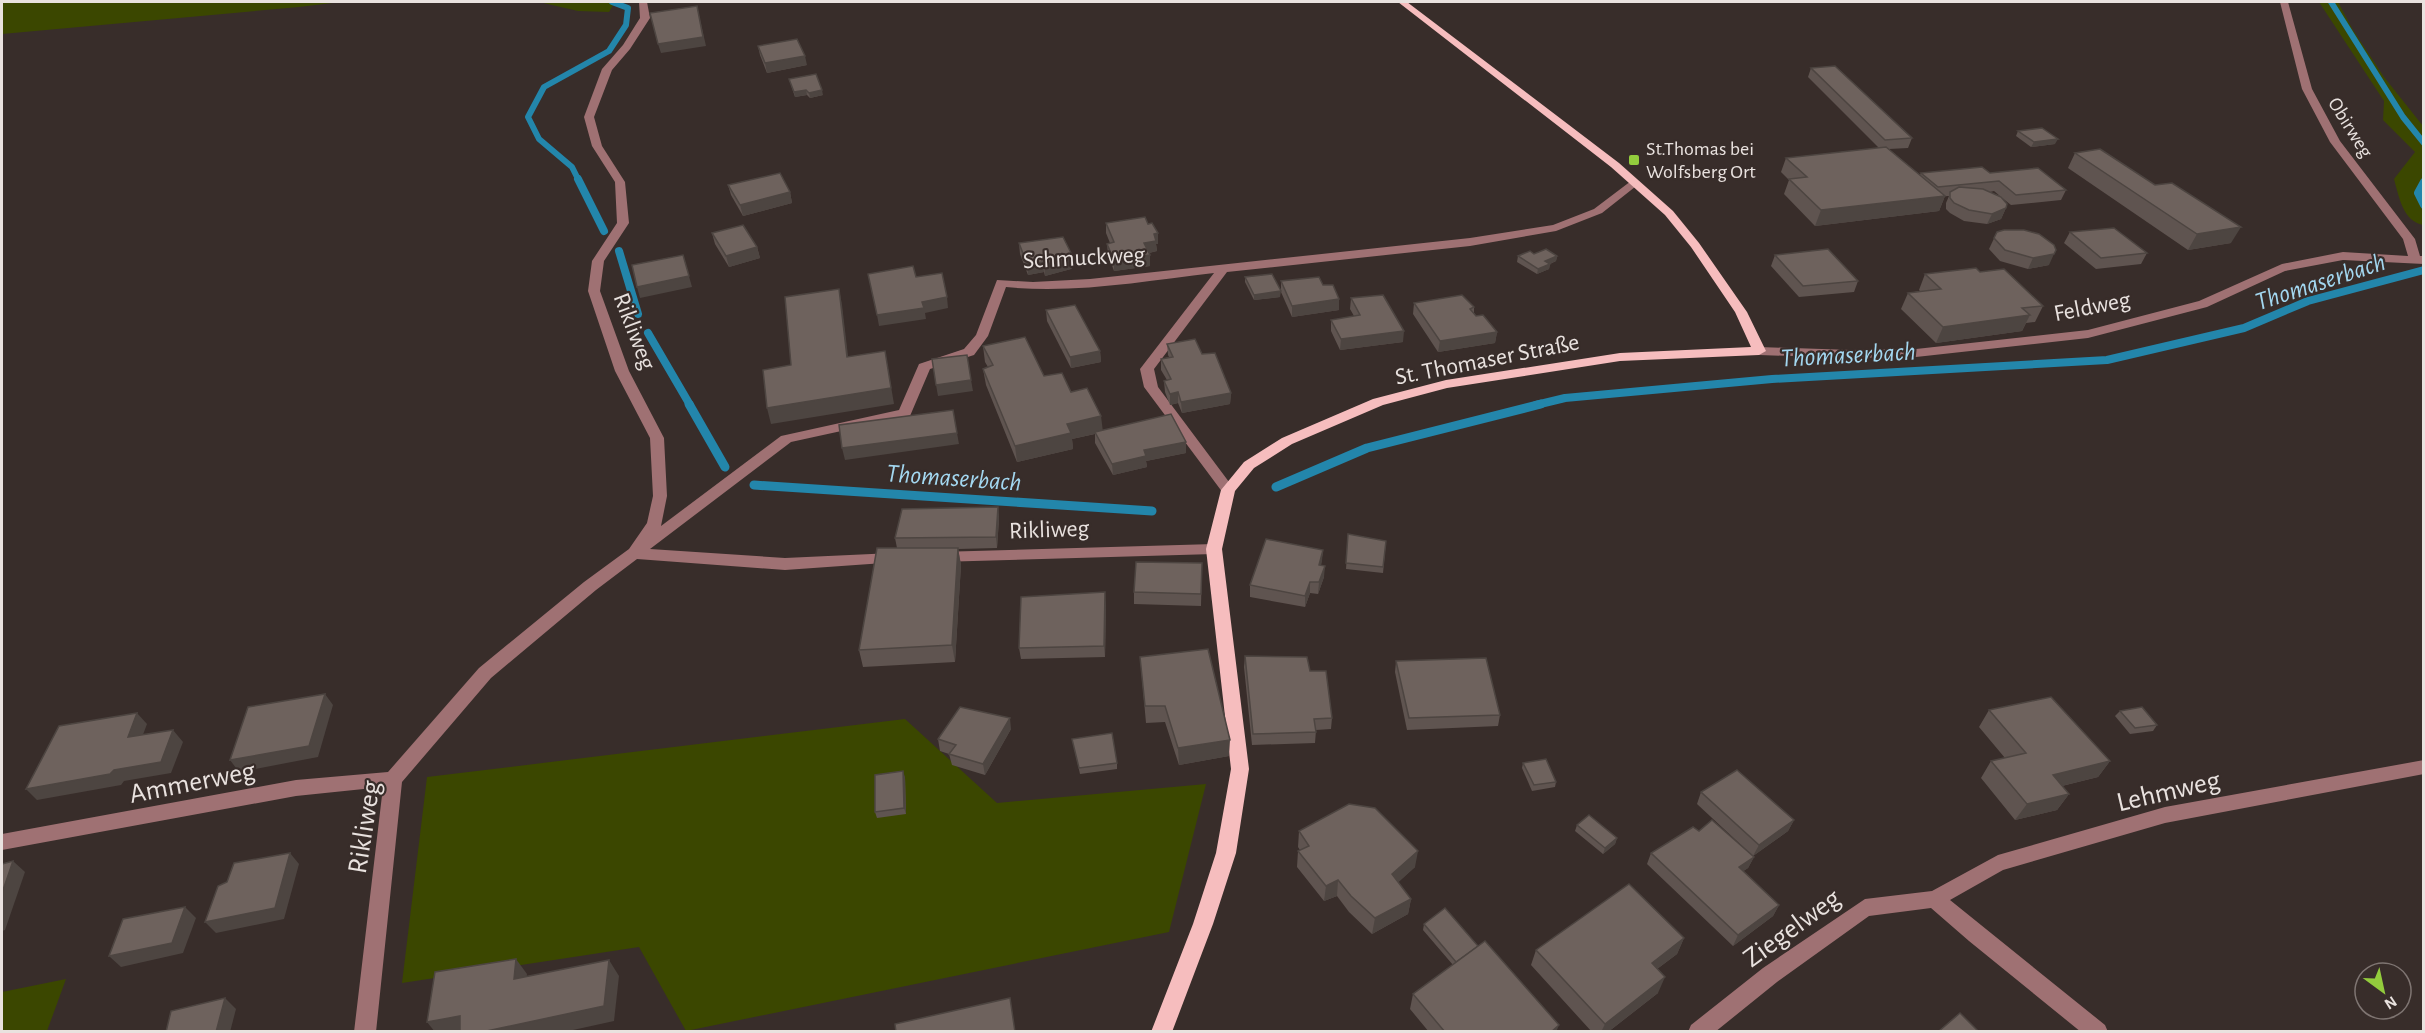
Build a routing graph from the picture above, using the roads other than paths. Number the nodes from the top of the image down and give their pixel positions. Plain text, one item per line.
1 (643, 2) edge
2 (1402, 2) edge
3 (2284, 2) edge
4 (1635, 183) junction
5 (2419, 259) edge
6 (1223, 269) junction
7 (1759, 351) junction
8 (1228, 490) junction
9 (1214, 549) junction
10 (634, 553) junction
11 (2424, 767) edge
12 (393, 779) junction
13 (2, 842) edge
14 (1935, 899) junction
15 (365, 1032) edge
16 (1161, 1032) edge
17 (1698, 1032) edge
18 (2098, 1032) edge

1 - 10 street, Rikliweg
2 - 4 main road
3 - 5 street, Obirweg
4 - 6 street, Schmuckweg
4 - 7 main road
5 - 7 street, Feldweg
6 - 8 street
6 - 10 street, Schmuckweg
7 - 8 main road, St. Thomaser Straße
8 - 9 main road, St. Thomaser Straße
9 - 10 street, Rikliweg
9 - 16 main road, St. Thomaser Straße
10 - 12 street, Rikliweg
11 - 14 street, Lehmweg
12 - 13 street, Ammerweg
12 - 15 street, Rikliweg
14 - 17 street, Ziegelweg
14 - 18 street

